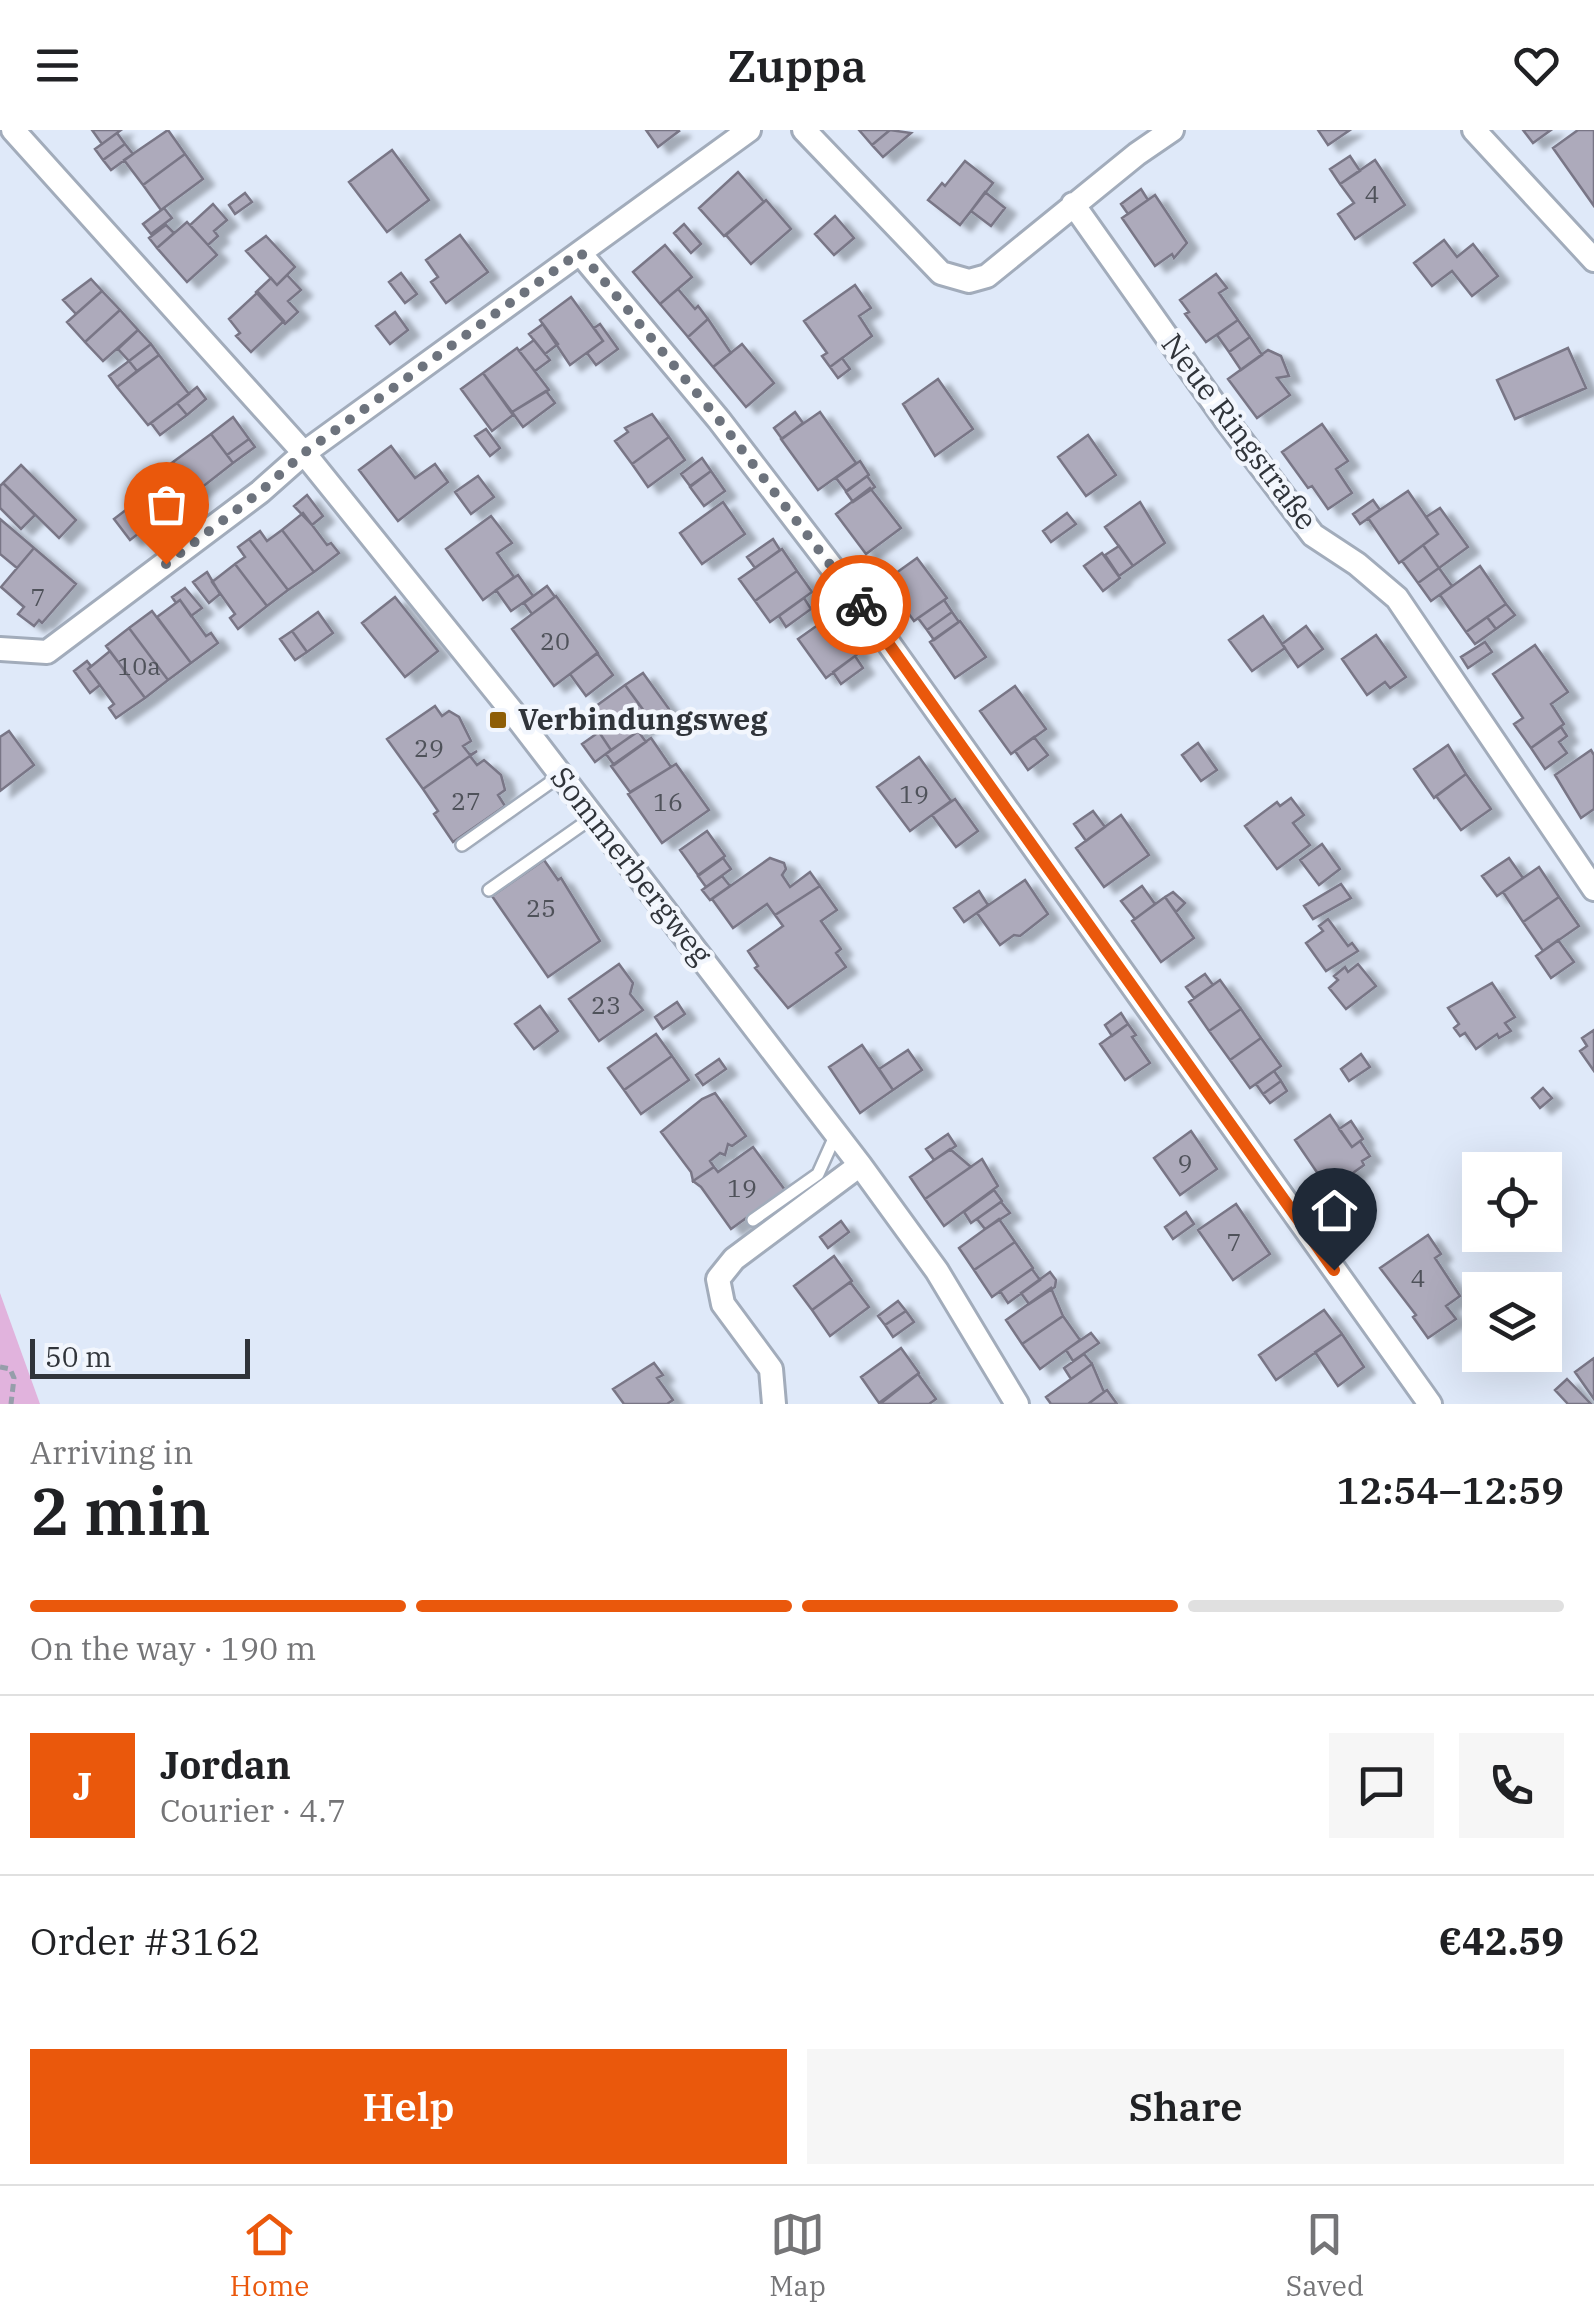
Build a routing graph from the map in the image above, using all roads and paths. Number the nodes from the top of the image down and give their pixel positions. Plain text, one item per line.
1 (13, 130) edge
2 (749, 130) edge
3 (804, 130) edge
4 (1172, 130) edge
5 (1474, 130) edge
6 (1073, 204) junction
7 (580, 252) junction
8 (1594, 260) edge
9 (304, 453) junction
10 (0, 650) edge
11 (561, 775) junction
12 (593, 816) junction
13 (462, 845) dead end
14 (1594, 888) edge
15 (489, 890) dead end
16 (836, 1134) junction
17 (860, 1165) junction
18 (753, 1220) dead end
19 (0, 1367) edge
20 (12, 1404) edge
21 (774, 1404) edge
22 (1016, 1404) edge
23 (1430, 1404) edge

1 - 9 street, Sommerbergweg
2 - 7 street
3 - 6 street
4 - 6 street
5 - 8 street
6 - 14 street, Neue Ringstraße
7 - 9 street
7 - 23 street
9 - 10 street
9 - 11 street, Sommerbergweg
11 - 12 street, Sommerbergweg
11 - 13 lane
12 - 15 lane
12 - 16 street, Sommerbergweg
16 - 17 street, Sommerbergweg
16 - 18 lane
17 - 21 street
17 - 22 street, Sommerbergweg
19 - 20 path

